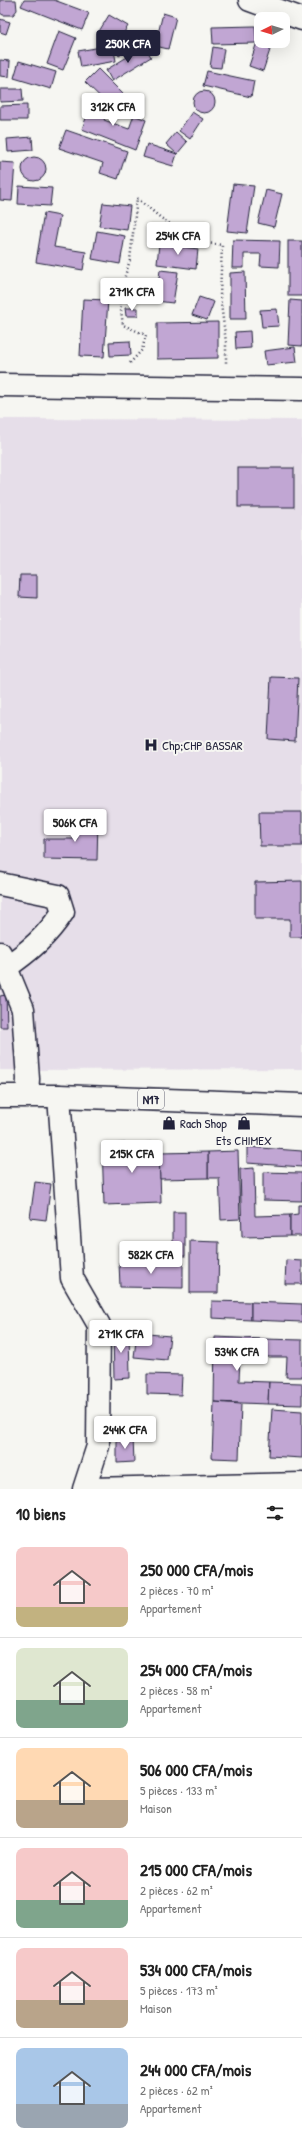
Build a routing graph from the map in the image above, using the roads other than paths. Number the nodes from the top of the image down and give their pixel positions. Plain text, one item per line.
1 (250, 0) edge
2 (302, 19) edge
3 (0, 385) edge
4 (302, 389) edge
5 (0, 884) edge
6 (3, 960) edge
7 (27, 1095) junction
8 (0, 1096) edge
9 (59, 1096) junction
10 (302, 1105) edge
11 (302, 1484) edge
12 (84, 1489) edge
13 (91, 1489) edge

1 - 2 street
3 - 4 street
5 - 6 street
6 - 7 street
7 - 8 street, N17
7 - 9 street, N17
9 - 10 street, N17
9 - 12 street
11 - 13 street

